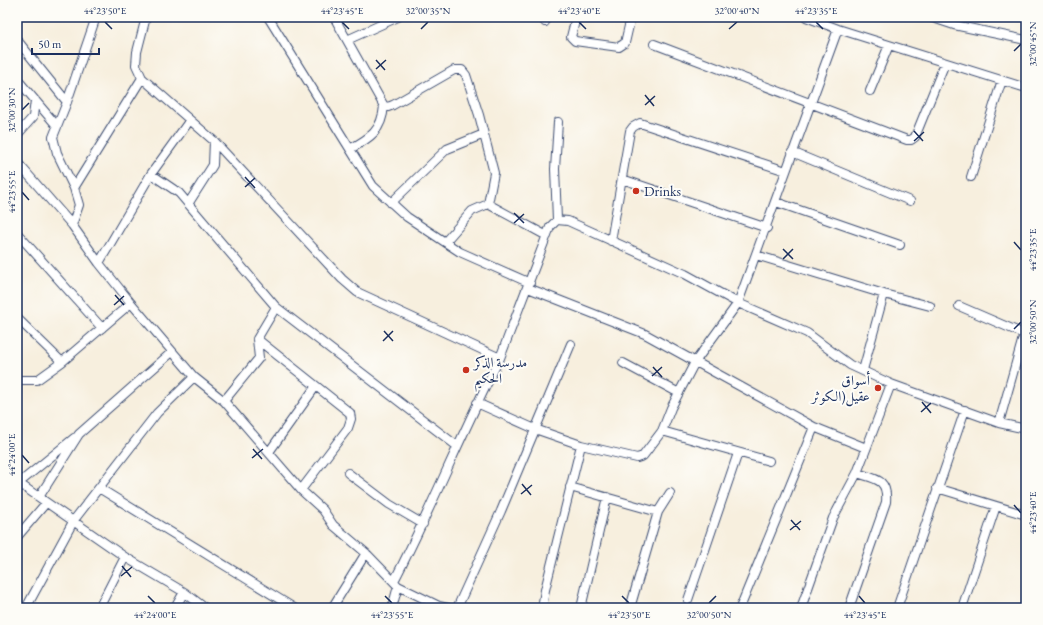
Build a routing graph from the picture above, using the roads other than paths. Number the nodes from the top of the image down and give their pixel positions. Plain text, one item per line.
1 (96, 17) edge
2 (146, 17) edge
3 (268, 17) edge
4 (334, 17) edge
5 (398, 17) edge
6 (576, 17) edge
7 (631, 17) edge
8 (806, 17) edge
9 (930, 17) edge
10 (838, 29) junction
11 (17, 40) edge
12 (347, 40) junction
13 (1026, 40) edge
14 (654, 44) dead end
15 (889, 46) junction
16 (945, 63) junction
17 (142, 78) junction
18 (17, 79) edge
19 (1002, 80) junction
20 (1026, 88) edge
21 (870, 91) dead end
22 (35, 100) junction
23 (67, 102) junction
24 (810, 104) junction
25 (384, 106) junction
26 (190, 120) junction
27 (558, 122) dead end
28 (57, 126) junction
29 (484, 134) junction
30 (17, 135) edge
31 (214, 141) junction
32 (350, 149) junction
33 (792, 152) junction
34 (17, 162) edge
35 (786, 171) junction
36 (151, 174) junction
37 (971, 177) dead end
38 (622, 179) junction
39 (74, 188) junction
40 (910, 201) dead end
41 (776, 202) junction
42 (391, 203) junction
43 (188, 204) junction
44 (488, 204) junction
45 (557, 220) junction
46 (72, 225) junction
47 (767, 228) junction
48 (17, 232) edge
49 (547, 236) junction
50 (611, 240) junction
51 (446, 242) junction
52 (900, 245) dead end
53 (756, 255) junction
54 (99, 263) junction
55 (529, 286) junction
56 (884, 294) junction
57 (131, 303) junction
58 (738, 303) junction
59 (930, 306) dead end
60 (959, 306) dead end
61 (276, 307) junction
62 (17, 318) edge
63 (102, 328) junction
64 (1025, 330) edge
65 (257, 339) junction
66 (571, 344) dead end
67 (172, 352) junction
68 (500, 358) junction
69 (62, 362) junction
70 (696, 362) junction
71 (623, 363) dead end
72 (863, 370) junction
73 (194, 377) junction
74 (18, 380) edge
75 (891, 384) junction
76 (316, 386) junction
77 (679, 392) junction
78 (224, 401) junction
79 (477, 403) junction
80 (965, 410) junction
81 (999, 423) junction
82 (814, 427) junction
83 (535, 429) junction
84 (1026, 429) edge
85 (662, 431) junction
86 (79, 434) junction
87 (580, 445) junction
88 (457, 446) junction
89 (866, 448) junction
90 (269, 452) junction
91 (738, 453) junction
92 (769, 461) dead end
93 (348, 473) dead end
94 (857, 473) junction
95 (18, 482) edge
96 (570, 487) junction
97 (99, 488) junction
98 (937, 488) junction
99 (301, 490) junction
100 (670, 493) dead end
101 (39, 497) junction
102 (607, 497) junction
103 (46, 503) junction
104 (996, 506) junction
105 (658, 512) junction
106 (1026, 515) edge
107 (74, 520) junction
108 (423, 524) junction
109 (17, 537) edge
110 (366, 553) junction
111 (125, 557) junction
112 (396, 584) junction
113 (184, 592) junction
114 (688, 600) dead end
115 (439, 607) edge
116 (26, 608) edge
117 (99, 608) edge
118 (175, 608) edge
119 (205, 608) edge
120 (294, 608) edge
121 (332, 608) edge
122 (392, 608) edge
123 (448, 608) edge
124 (457, 608) edge
125 (542, 608) edge
126 (581, 608) edge
127 (630, 608) edge
128 (740, 608) edge
129 (801, 608) edge
130 (849, 608) edge
131 (897, 608) edge
132 (962, 608) edge

1 - 23 street
2 - 17 street
3 - 32 street
4 - 12 street
5 - 12 street
6 - 7 street
8 - 10 street
9 - 13 street
10 - 15 street
10 - 24 street
11 - 23 street
12 - 25 street
14 - 24 street
15 - 16 street
15 - 21 street
16 - 19 street
16 - 24 street
17 - 26 street
17 - 39 street
18 - 22 street
19 - 20 street
19 - 37 street
22 - 28 street
22 - 30 street
23 - 28 street
24 - 33 street
25 - 29 street
25 - 32 street
26 - 31 street
26 - 36 street
27 - 45 street
28 - 39 street
29 - 42 street
29 - 44 street
31 - 43 street
31 - 68 street
32 - 42 street
33 - 35 street
33 - 40 street
34 - 46 street
35 - 38 street
35 - 41 street
36 - 43 street
36 - 54 street
38 - 47 street
38 - 50 street
39 - 46 street
41 - 47 street
41 - 52 street
42 - 51 street
43 - 61 street
44 - 49 street
44 - 51 street
45 - 49 street
45 - 50 street
46 - 54 street
47 - 53 street
48 - 63 street
49 - 55 street
50 - 58 street
51 - 55 street
53 - 56 street
53 - 58 street
54 - 57 street
55 - 68 street
55 - 70 street
56 - 59 street
56 - 72 street
57 - 63 street
57 - 67 street
58 - 70 street
58 - 72 street
60 - 64 street
61 - 65 street
61 - 88 street
62 - 69 street
63 - 69 street
64 - 81 street
65 - 76 street
65 - 78 street
66 - 83 street
67 - 73 street
67 - 86 street
68 - 79 street
69 - 74 street
70 - 77 street
70 - 82 street
71 - 77 street
72 - 75 street
73 - 78 street
73 - 97 street
75 - 80 street
75 - 89 street
76 - 90 street
76 - 99 street
77 - 85 street
78 - 90 street
79 - 83 street
79 - 88 street
80 - 81 street
80 - 98 street
81 - 84 street
82 - 89 street
82 - 128 street
83 - 87 street
83 - 124 street
85 - 87 street
85 - 91 street
86 - 95 street
86 - 101 street
87 - 96 street
88 - 108 street
89 - 94 street
90 - 99 street
91 - 92 street
91 - 114 street
93 - 108 street
94 - 129 street
94 - 130 street
95 - 101 street
96 - 102 street
96 - 125 street
97 - 107 street
97 - 120 street
98 - 104 street
98 - 131 street
99 - 110 street
100 - 105 street
101 - 103 street
102 - 105 street
102 - 126 street
103 - 107 street
103 - 109 street
104 - 106 street
104 - 132 street
105 - 127 street
107 - 111 street
107 - 116 street
108 - 112 street
110 - 112 street
110 - 121 street
111 - 113 street
111 - 117 street
112 - 115 street
112 - 122 street
113 - 118 street
113 - 119 street
115 - 123 street

